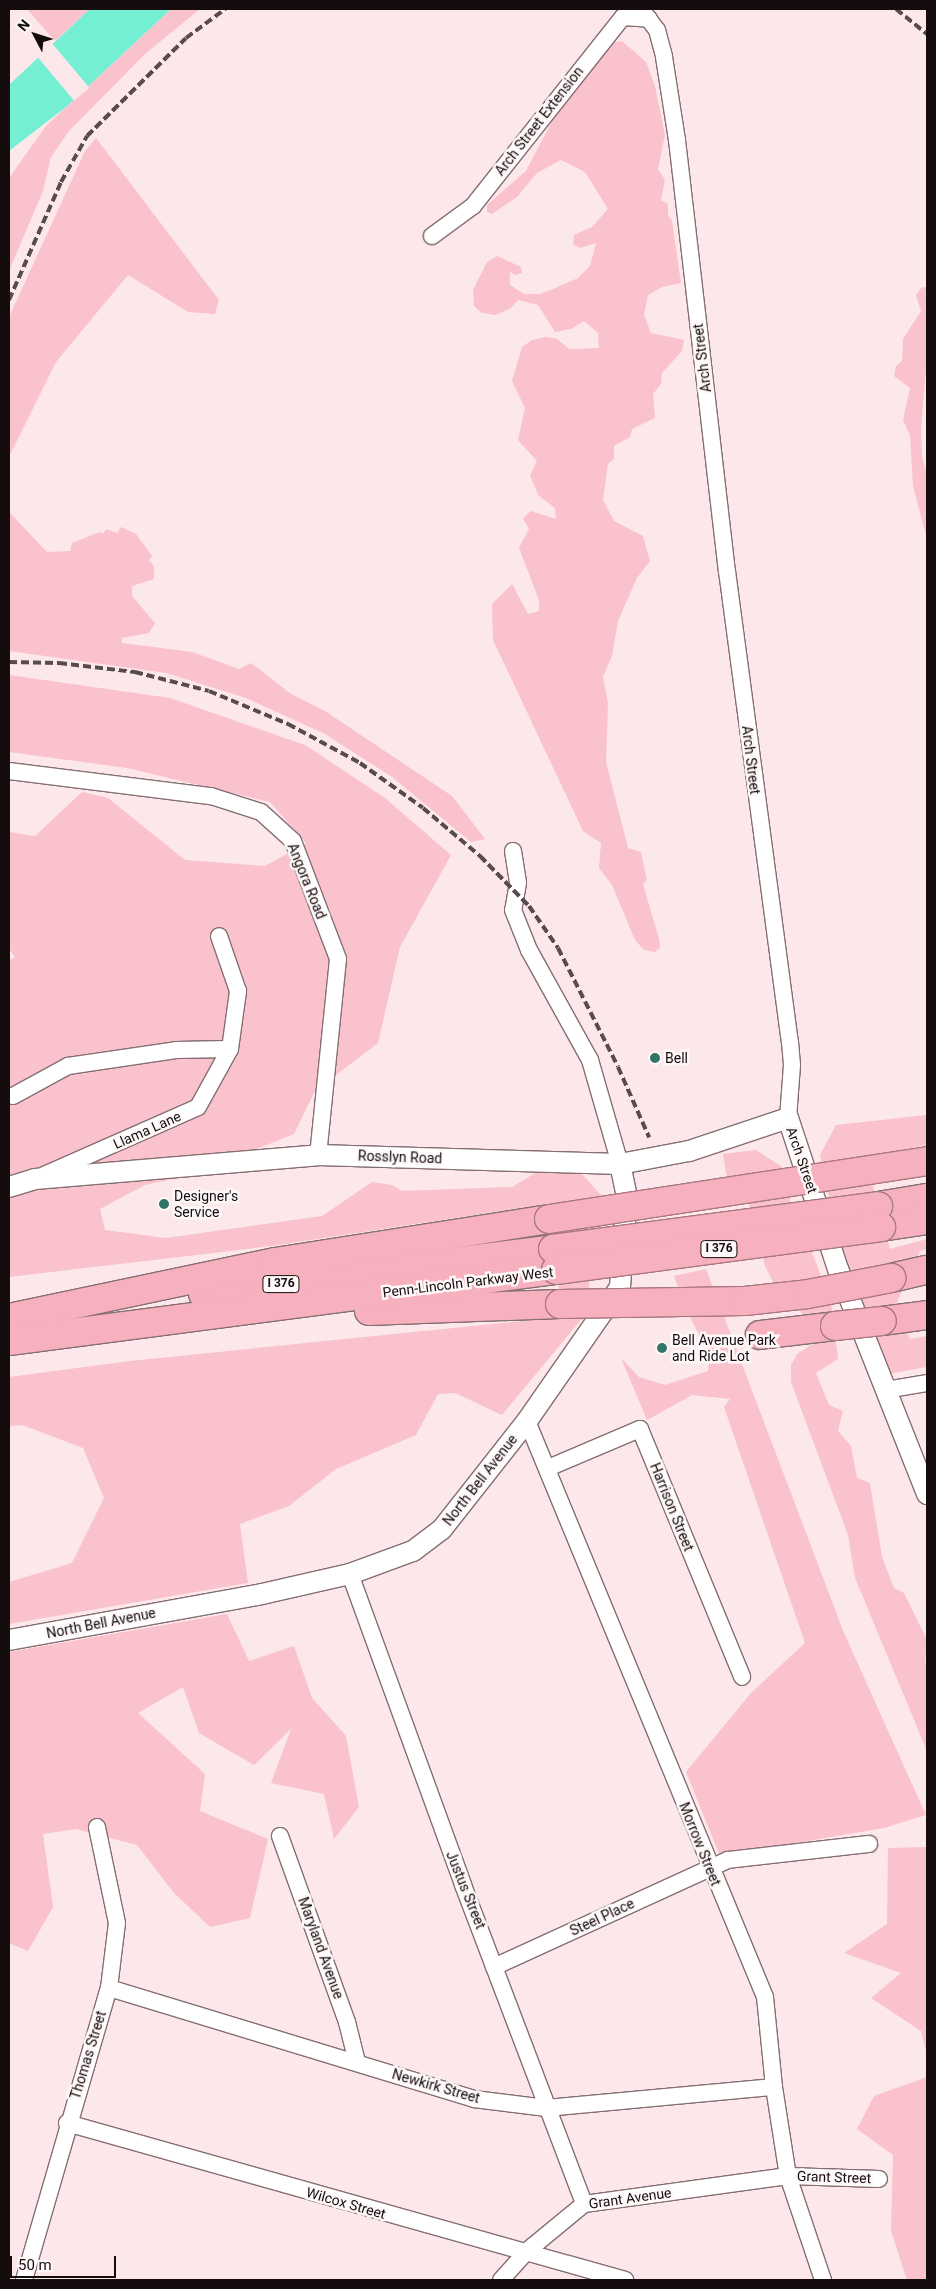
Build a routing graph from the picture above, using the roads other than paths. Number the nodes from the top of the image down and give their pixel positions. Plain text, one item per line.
1 (645, 14) edge
2 (432, 236) dead end
3 (9, 771) edge
4 (513, 851) dead end
5 (219, 936) dead end
6 (230, 1049) junction
7 (13, 1096) dead end
8 (788, 1118) junction
9 (318, 1155) junction
10 (927, 1161) edge
11 (620, 1164) junction
12 (35, 1179) junction
13 (9, 1187) edge
14 (927, 1198) edge
15 (880, 1217) junction
16 (927, 1220) edge
17 (555, 1260) junction
18 (927, 1270) edge
19 (927, 1315) edge
20 (9, 1318) edge
21 (182, 1318) junction
22 (760, 1335) dead end
23 (9, 1340) edge
24 (927, 1383) edge
25 (885, 1390) junction
26 (527, 1421) junction
27 (548, 1468) junction
28 (927, 1492) edge
29 (350, 1574) junction
30 (9, 1640) edge
31 (742, 1677) dead end
32 (97, 1827) dead end
33 (280, 1836) dead end
34 (869, 1844) dead end
35 (709, 1867) junction
36 (494, 1967) junction
37 (109, 1988) junction
38 (356, 2062) junction
39 (774, 2086) junction
40 (546, 2108) junction
41 (67, 2123) junction
42 (788, 2176) junction
43 (879, 2179) dead end
44 (584, 2204) junction
45 (527, 2251) junction
46 (819, 2260) junction
47 (24, 2280) edge
48 (501, 2280) edge
49 (625, 2280) edge
50 (813, 2280) edge
51 (823, 2280) edge

1 - 2 street, Arch Street Extension
1 - 8 street, Arch Street
3 - 9 street, Angora Road
4 - 11 street
5 - 6 street, Llama Lane
6 - 7 street
6 - 12 street, Llama Lane
8 - 11 street, Rosslyn Road
8 - 25 street, Arch Street
9 - 11 street, Rosslyn Road
9 - 12 street, Rosslyn Road
10 - 20 highway, bridge
11 - 26 street, North Bell Avenue
12 - 13 street, Rosslyn Road
14 - 15 highway, Penn-Lincoln Parkway West / I 376
15 - 16 highway, Penn-Lincoln Parkway West / I 376
15 - 17 highway, Penn-Lincoln Parkway West / I 376, bridge
17 - 20 highway, Penn-Lincoln Parkway West / I 376
17 - 21 highway, Penn-Lincoln Parkway West / I 376
18 - 21 highway, bridge
19 - 22 highway, bridge
21 - 23 highway, Penn-Lincoln Parkway West / I 376
24 - 25 street
25 - 28 street, Arch Street
26 - 27 street, Morrow Street
26 - 29 street, North Bell Avenue
27 - 31 street, Harrison Street
27 - 35 street, Morrow Street
29 - 30 street, North Bell Avenue
29 - 36 street, Justus Street
32 - 37 street, Thomas Street
33 - 38 street, Maryland Avenue
34 - 35 street, Steel Place
35 - 36 street, Steel Place
35 - 39 street, Morrow Street
36 - 40 street, Justus Street
37 - 38 street, Newkirk Street
37 - 41 street, Thomas Street
38 - 40 street, Newkirk Street
39 - 40 street, Newkirk Street
39 - 42 street, Morrow Street
40 - 44 street, Justus Street
41 - 45 street, Wilcox Street
41 - 47 street, Thomas Street
42 - 43 street, Grant Street
42 - 44 street, Grant Avenue
42 - 46 street, Morrow Street
44 - 45 street, Grant Avenue
45 - 48 street, Grant Avenue
45 - 49 street, Wilcox Street
46 - 50 street
46 - 51 street, Morrow Street

